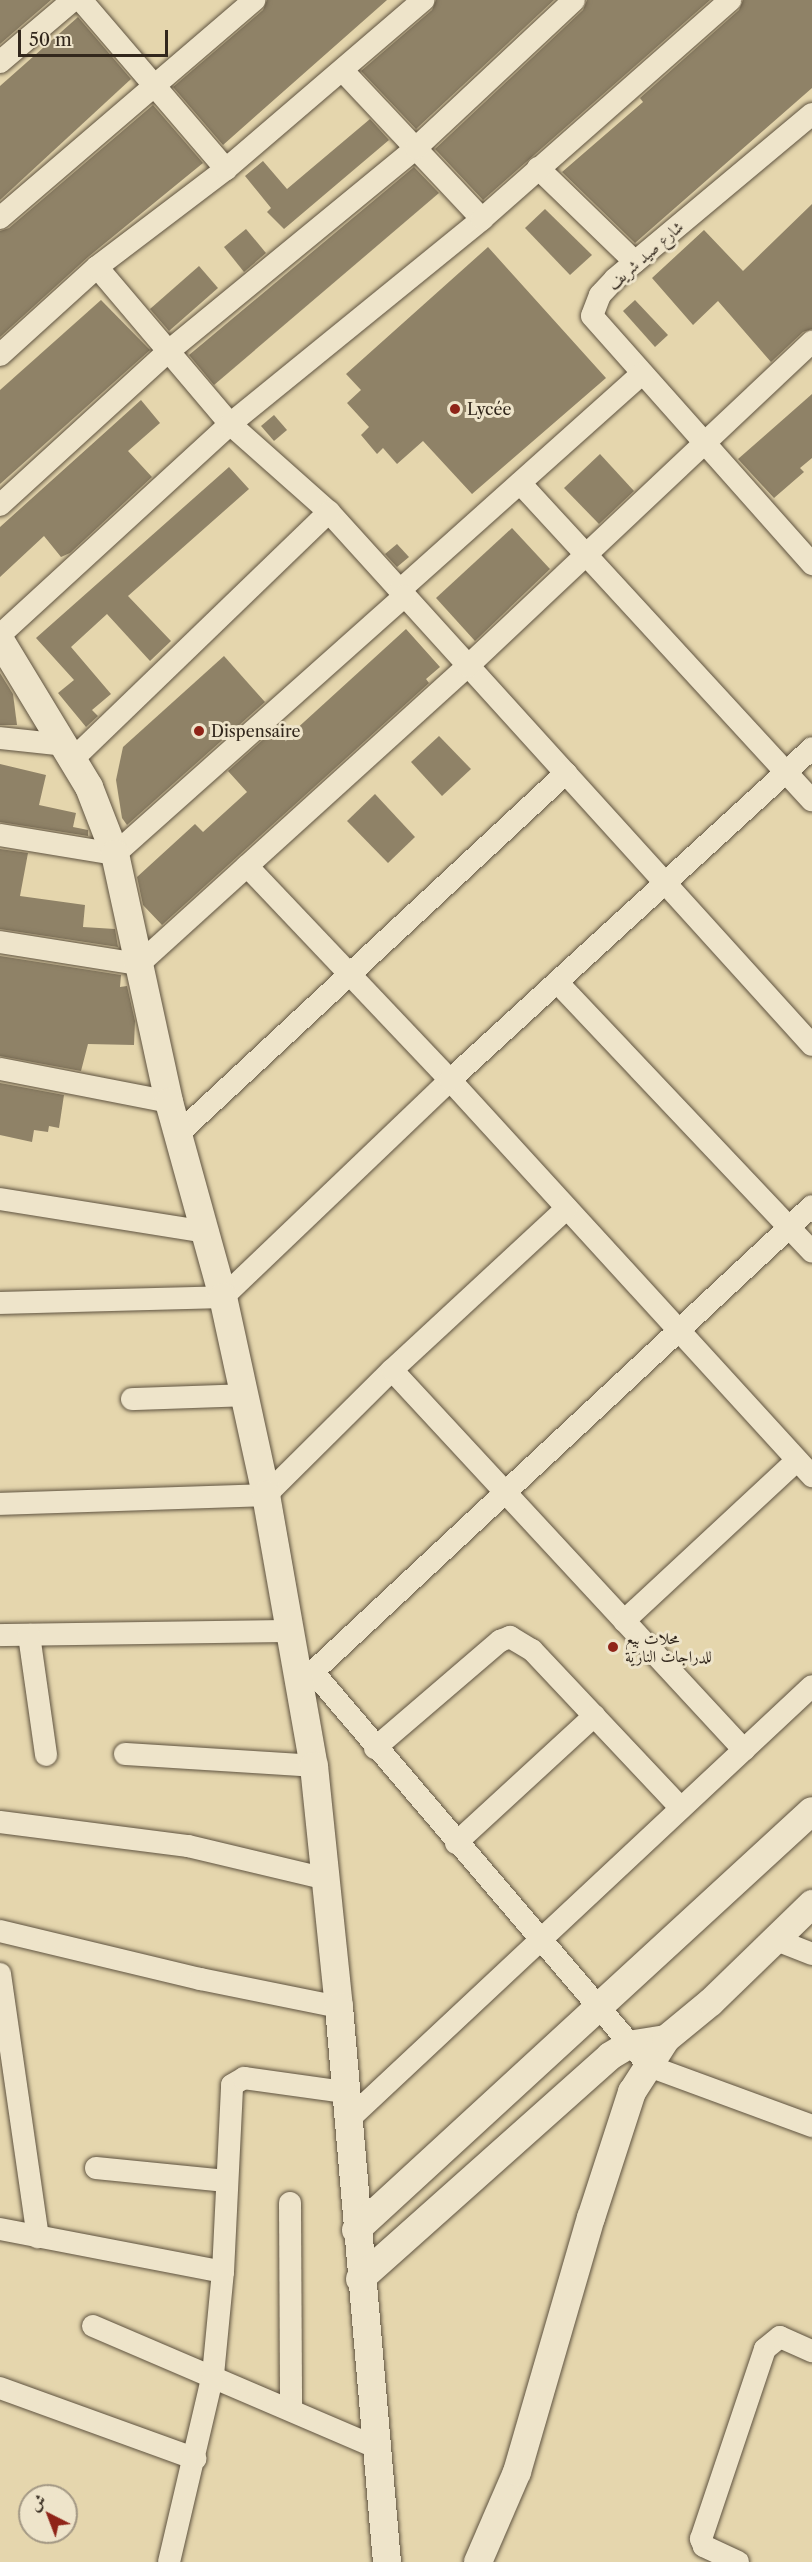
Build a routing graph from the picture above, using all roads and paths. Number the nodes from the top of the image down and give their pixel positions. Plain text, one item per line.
1 (73, 0) edge
2 (81, 0) edge
3 (254, 0) edge
4 (423, 0) edge
5 (574, 0) edge
6 (730, 0) edge
7 (0, 62) edge
8 (343, 71) junction
9 (156, 86) junction
10 (809, 122) edge
11 (416, 148) junction
12 (538, 168) junction
13 (226, 169) junction
14 (0, 218) edge
15 (482, 219) junction
16 (635, 262) junction
17 (97, 267) junction
18 (812, 342) edge
19 (170, 350) junction
20 (0, 355) edge
21 (642, 374) junction
22 (230, 424) junction
23 (705, 446) junction
24 (520, 483) junction
25 (0, 505) edge
26 (329, 512) junction
27 (587, 556) junction
28 (812, 564) edge
29 (402, 593) junction
30 (0, 635) edge
31 (0, 640) edge
32 (468, 666) junction
33 (0, 738) edge
34 (812, 748) edge
35 (69, 752) junction
36 (786, 772) junction
37 (566, 773) junction
38 (812, 800) edge
39 (0, 836) edge
40 (115, 854) junction
41 (247, 866) junction
42 (664, 882) junction
43 (0, 942) edge
44 (139, 964) junction
45 (349, 975) junction
46 (556, 982) junction
47 (812, 1045) edge
48 (0, 1069) edge
49 (450, 1080) junction
50 (169, 1102) junction
51 (178, 1134) junction
52 (0, 1199) edge
53 (812, 1206) edge
54 (567, 1208) junction
55 (789, 1228) junction
56 (207, 1232) junction
57 (812, 1252) edge
58 (223, 1297) junction
59 (0, 1303) edge
60 (679, 1331) junction
61 (392, 1370) junction
62 (246, 1395) junction
63 (132, 1399) dead end
64 (804, 1468) edge
65 (506, 1494) junction
66 (266, 1495) junction
67 (0, 1504) edge
68 (624, 1621) junction
69 (291, 1631) junction
70 (0, 1635) edge
71 (29, 1635) junction
72 (307, 1679) junction
73 (812, 1686) edge
74 (594, 1716) junction
75 (375, 1748) junction
76 (744, 1750) junction
77 (125, 1754) dead end
78 (46, 1755) dead end
79 (314, 1766) junction
80 (681, 1808) junction
81 (812, 1811) edge
82 (0, 1822) edge
83 (456, 1843) junction
84 (326, 1879) junction
85 (812, 1904) edge
86 (0, 1931) edge
87 (774, 1939) junction
88 (539, 1940) junction
89 (812, 1954) edge
90 (0, 1974) edge
91 (339, 2007) junction
92 (598, 2010) junction
93 (666, 2039) junction
94 (628, 2045) junction
95 (649, 2066) junction
96 (347, 2106) junction
97 (812, 2126) edge
98 (96, 2168) dead end
99 (226, 2181) junction
100 (290, 2203) dead end
101 (0, 2229) edge
102 (356, 2230) junction
103 (38, 2237) junction
104 (223, 2272) junction
105 (360, 2279) junction
106 (93, 2326) dead end
107 (812, 2351) edge
108 (213, 2375) junction
109 (0, 2388) edge
110 (291, 2408) junction
111 (375, 2447) junction
112 (196, 2459) junction
113 (169, 2562) edge
114 (387, 2562) edge
115 (478, 2562) edge
116 (738, 2562) edge

1 - 7 street
2 - 9 street
3 - 9 street
4 - 8 street
5 - 11 street
6 - 12 street
8 - 11 street
8 - 13 street
9 - 13 street
9 - 14 street
10 - 16 street, شارع صيد شريف
11 - 15 street
11 - 19 street
12 - 15 street
12 - 16 street
13 - 17 street
15 - 22 street
16 - 21 street, شارع صيد شريف
17 - 19 street
17 - 20 street
18 - 23 street
19 - 22 street
19 - 25 street
21 - 23 street, شارع صيد شريف
21 - 24 street
22 - 26 street
22 - 30 street
23 - 27 street
23 - 28 street, شارع صيد شريف
24 - 27 street
24 - 29 street
26 - 29 street
26 - 35 street
27 - 32 street
27 - 36 street
29 - 32 street
29 - 40 street
31 - 35 street
32 - 37 street
32 - 41 street
33 - 35 street
34 - 36 street
35 - 40 street
36 - 38 street
36 - 42 street
37 - 42 street
37 - 45 street
39 - 40 street
40 - 44 street
41 - 44 street
41 - 45 street
42 - 46 street
42 - 47 street
43 - 44 street
44 - 50 street
45 - 49 street
45 - 51 street
46 - 49 street
46 - 55 street
48 - 50 street
49 - 54 street
49 - 58 street
50 - 51 street
51 - 56 street
52 - 56 street
53 - 55 street
54 - 60 street
54 - 61 street
55 - 57 street
55 - 60 street
56 - 58 street
58 - 59 street
58 - 62 street
60 - 64 street
60 - 65 street
61 - 65 street
61 - 66 street
62 - 63 street
62 - 66 street
64 - 68 street
65 - 68 street
65 - 72 street
66 - 67 street
66 - 69 street
68 - 76 street
69 - 71 street
69 - 72 street
70 - 71 street
71 - 78 street
72 - 75 street
72 - 79 street
73 - 76 street
74 - 75 street
74 - 80 street
74 - 83 street
75 - 83 street
76 - 80 street
77 - 79 street
79 - 84 street
80 - 88 street
81 - 92 street
82 - 84 street
83 - 88 street
84 - 91 street
85 - 87 street
86 - 91 street
87 - 89 street
87 - 93 street
88 - 92 street
88 - 96 street
90 - 103 street
91 - 96 street
92 - 94 street
92 - 102 street
93 - 94 street
93 - 95 street
94 - 95 street
94 - 105 street
95 - 97 street
95 - 115 street
96 - 99 street
96 - 102 street
98 - 99 street
99 - 104 street
100 - 110 street
101 - 103 street
102 - 105 street
103 - 104 street
104 - 108 street
105 - 111 street
106 - 108 street
107 - 116 street
108 - 110 street
108 - 112 street
109 - 112 street
110 - 111 street
111 - 114 street
112 - 113 street

